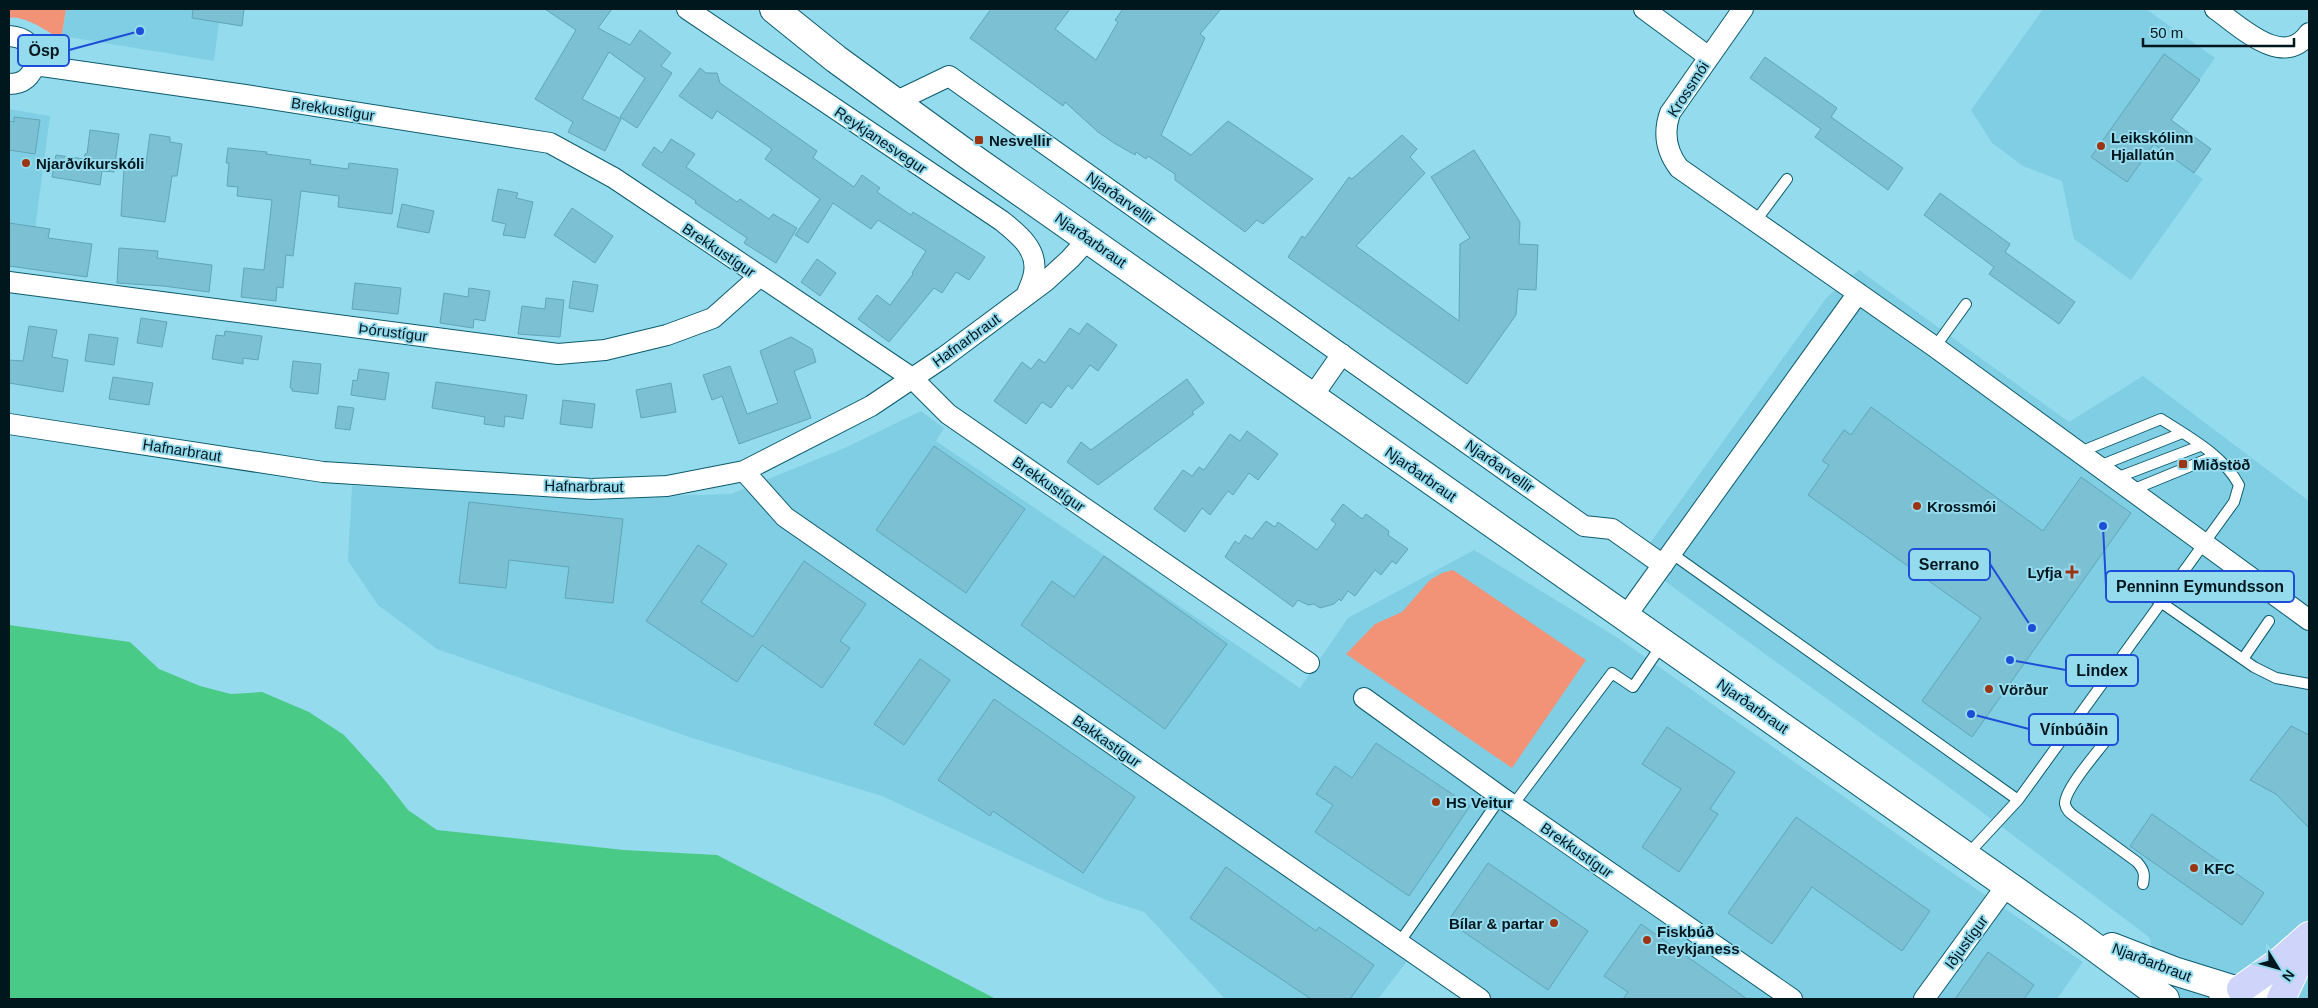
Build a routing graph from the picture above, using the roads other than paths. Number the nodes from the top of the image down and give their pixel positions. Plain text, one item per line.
1 (687, 9) edge
2 (774, 9) edge
3 (1644, 9) edge
4 (1743, 9) edge
5 (2215, 9) edge
6 (2309, 34) edge
7 (9, 36) edge
8 (1709, 57) junction
9 (35, 66) junction
10 (9, 84) edge
11 (895, 102) junction
12 (1787, 179) dead end
13 (1755, 222) junction
14 (1089, 238) junction
15 (759, 277) junction
16 (9, 282) edge
17 (1858, 293) junction
18 (1026, 296) junction
19 (1966, 304) dead end
20 (1935, 347) junction
21 (1342, 354) junction
22 (912, 378) junction
23 (1312, 397) junction
24 (9, 424) edge
25 (2182, 433) junction
26 (2200, 446) junction
27 (2080, 452) junction
28 (2215, 456) junction
29 (2099, 466) junction
30 (744, 471) junction
31 (2116, 478) junction
32 (2132, 490) junction
33 (2205, 542) junction
34 (1667, 559) junction
35 (2126, 578) dead end
36 (2161, 602) junction
37 (1626, 616) junction
38 (2309, 620) edge
39 (2269, 621) dead end
40 (1664, 642) junction
41 (2243, 659) junction
42 (1309, 663) dead end
43 (2309, 684) edge
44 (1364, 698) dead end
45 (2104, 743) dead end
46 (2018, 800) junction
47 (1507, 801) junction
48 (1966, 856) junction
49 (2143, 884) dead end
50 (2007, 885) junction
51 (2074, 932) junction
52 (2309, 936) edge
53 (2309, 940) edge
54 (1399, 943) junction
55 (2237, 994) edge
56 (1480, 999) edge
57 (1792, 999) edge
58 (1924, 999) edge
59 (2165, 999) edge
60 (2281, 999) edge

1 - 18 street, Reykjanesvegur
2 - 11 main road, Njarðarbraut
3 - 8 street
4 - 8 street, Krossmói
5 - 6 street
7 - 9 street
8 - 13 street, Krossmói
9 - 10 street
9 - 15 street, Brekkustígur
11 - 14 main road, Njarðarbraut
11 - 21 street, Njarðarvellir
12 - 13 lane
13 - 17 street, Krossmói
14 - 18 street, Hafnarbraut
14 - 23 main road, Njarðarbraut
15 - 16 street, Þórustígur
15 - 22 street, Brekkustígur
17 - 20 street, Krossmói
17 - 34 street
18 - 22 street, Hafnarbraut
19 - 20 lane
20 - 27 street, Krossmói
21 - 23 street
21 - 34 street, Njarðarvellir
22 - 30 street, Hafnarbraut
22 - 42 street, Brekkustígur
23 - 37 main road, Njarðarbraut
24 - 30 street, Hafnarbraut
25 - 26 lane
25 - 27 lane
25 - 29 lane
26 - 28 lane
26 - 31 lane
27 - 29 street, Krossmói
28 - 32 lane
28 - 33 lane
29 - 31 street, Krossmói
30 - 54 street, Bakkastígur
31 - 32 street, Krossmói
32 - 33 street, Krossmói
33 - 36 lane
33 - 38 street, Krossmói
34 - 37 street
34 - 46 lane
35 - 36 lane
36 - 41 lane
36 - 46 lane
37 - 40 main road, Njarðarbraut
39 - 41 lane
40 - 47 lane
40 - 48 main road, Njarðarbraut
41 - 43 lane
44 - 47 street, Brekkustígur
45 - 49 lane
46 - 48 lane
47 - 54 lane
47 - 57 street, Brekkustígur
48 - 50 main road, Njarðarbraut
50 - 51 main road, Njarðarbraut
50 - 58 street, Iðjustígur
51 - 55 main road, Njarðarbraut
51 - 59 main road, Njarðarbraut
52 - 55 main road
53 - 60 main road
54 - 56 street, Bakkastígur

